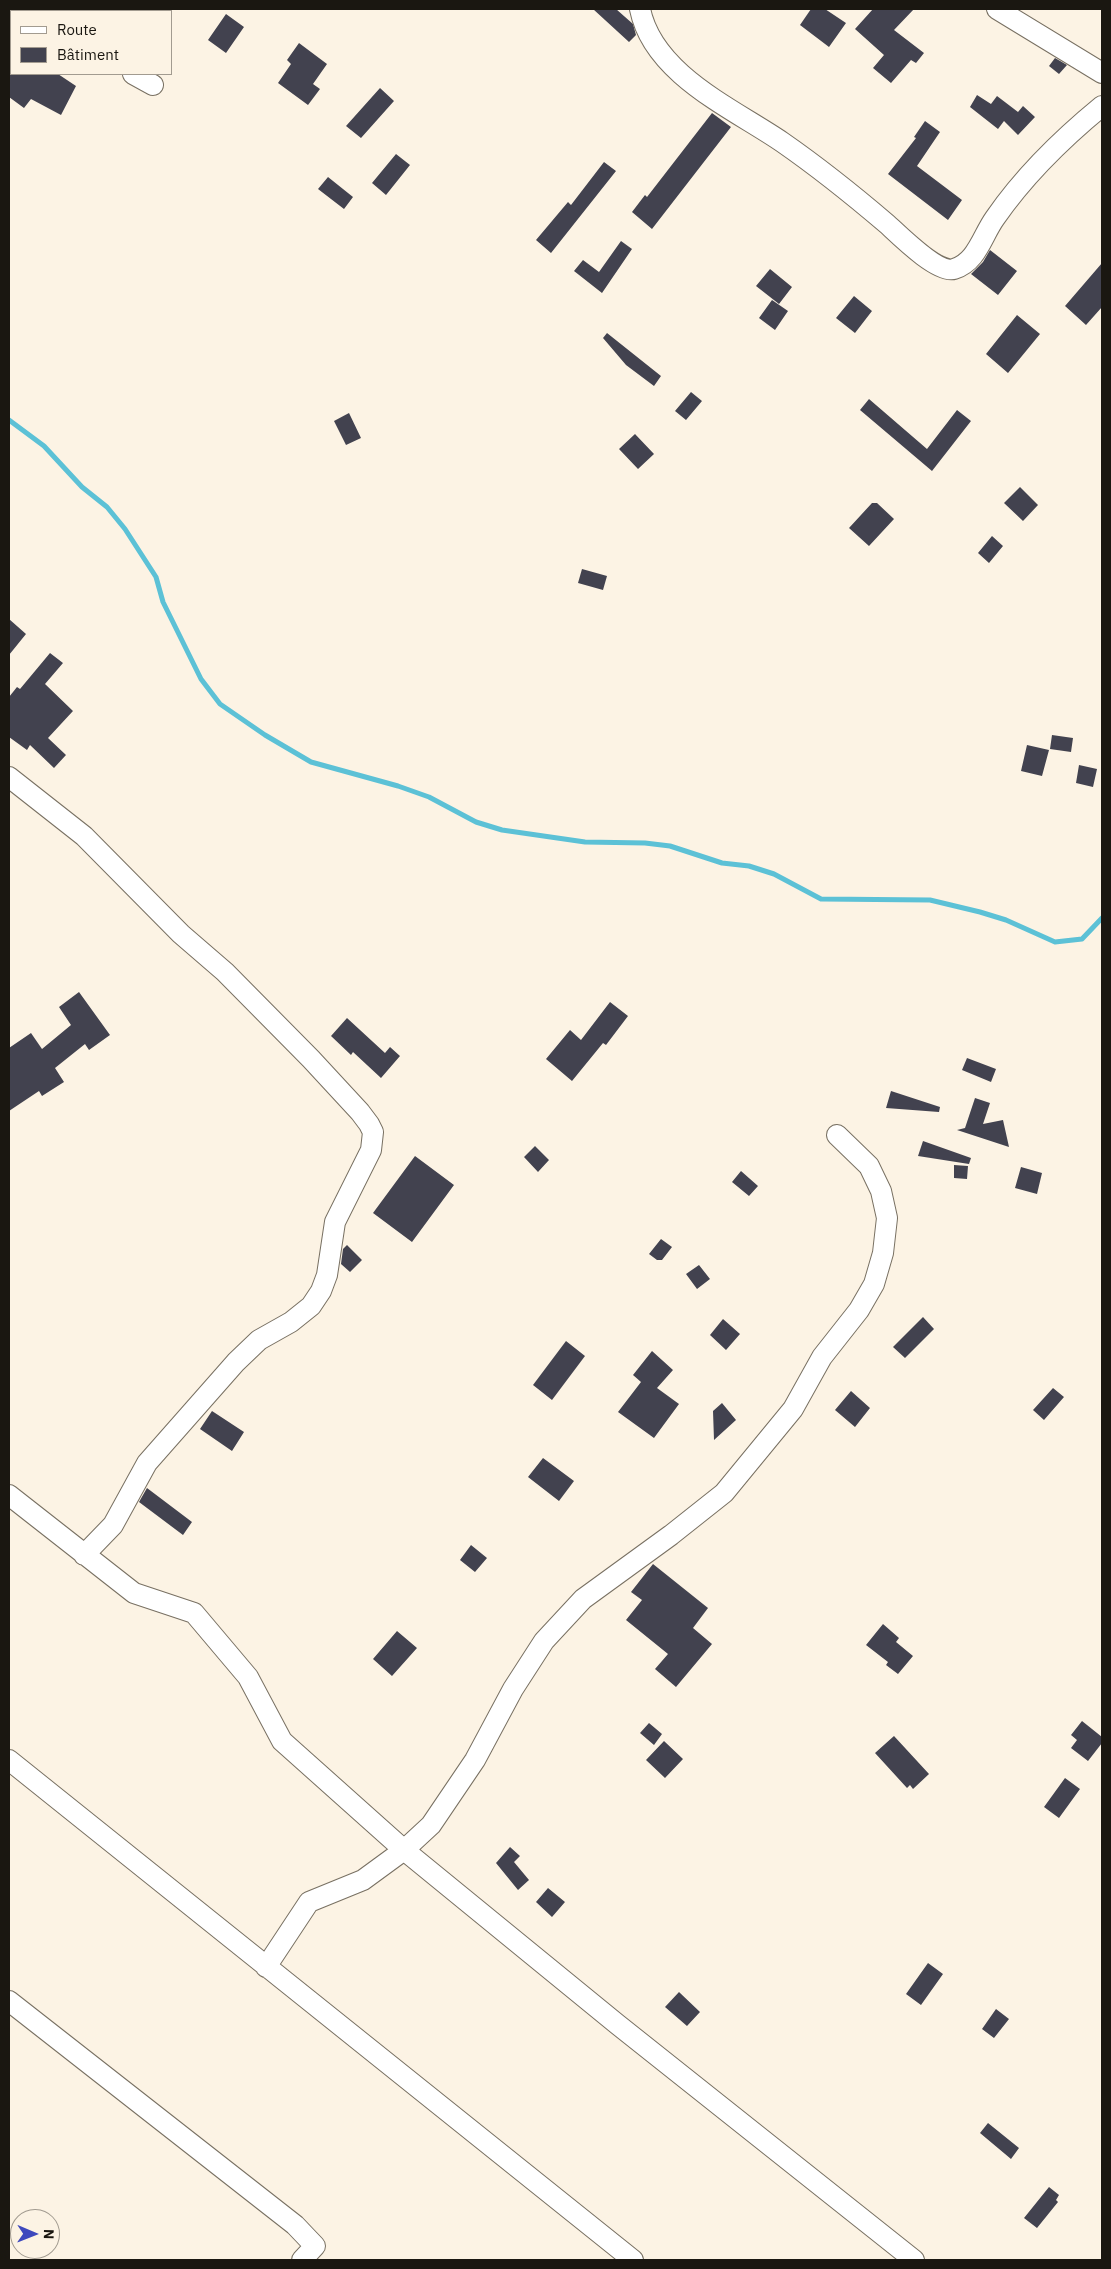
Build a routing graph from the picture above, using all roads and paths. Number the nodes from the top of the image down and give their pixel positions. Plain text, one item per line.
1 (640, 9) edge
2 (997, 9) edge
3 (1102, 73) edge
4 (135, 75) edge
5 (153, 85) dead end
6 (1102, 106) edge
7 (9, 777) edge
8 (837, 1135) dead end
9 (9, 1495) edge
10 (84, 1555) junction
11 (9, 1760) edge
12 (404, 1850) junction
13 (266, 1967) junction
14 (9, 2000) edge
15 (302, 2260) edge
16 (633, 2260) edge
17 (914, 2260) edge

1 - 6 street
2 - 3 street
4 - 5 street
7 - 10 street
8 - 12 street
9 - 10 street
10 - 12 street
11 - 13 street
12 - 13 street
12 - 17 street
13 - 16 street
14 - 15 street

